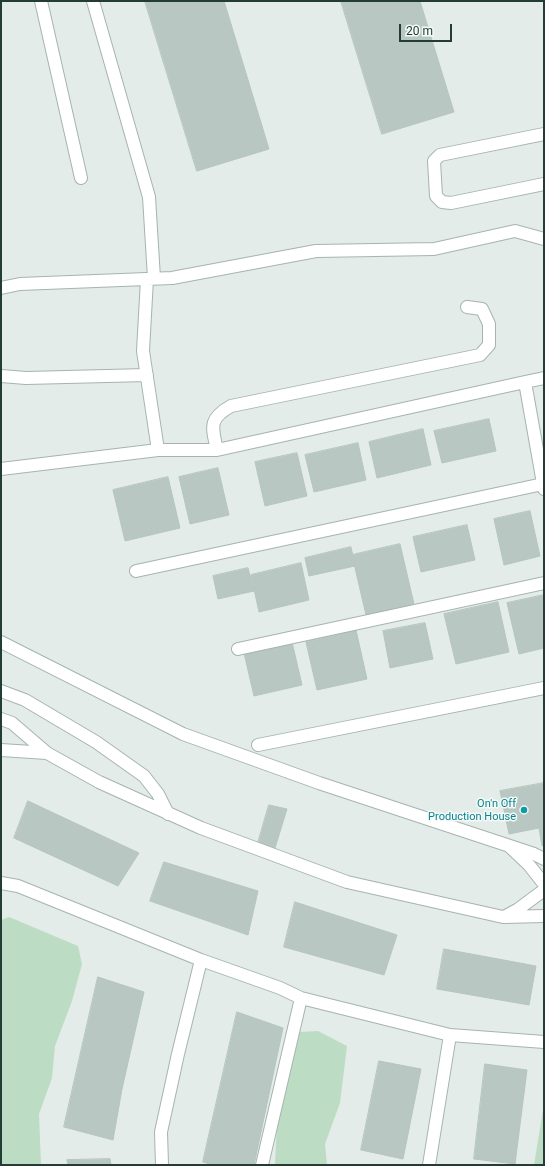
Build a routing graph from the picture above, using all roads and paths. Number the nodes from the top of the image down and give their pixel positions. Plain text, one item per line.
1 (41, 1) edge
2 (93, 1) edge
3 (544, 134) edge
4 (81, 178) dead end
5 (544, 184) edge
6 (544, 239) edge
7 (151, 278) junction
8 (1, 288) edge
9 (468, 307) dead end
10 (146, 375) junction
11 (1, 376) edge
12 (544, 378) edge
13 (525, 382) junction
14 (158, 450) junction
15 (217, 450) junction
16 (1, 469) edge
17 (543, 486) edge
18 (136, 571) dead end
19 (544, 583) edge
20 (1, 642) edge
21 (238, 649) dead end
22 (544, 688) edge
23 (1, 692) edge
24 (1, 719) edge
25 (258, 745) dead end
26 (1, 750) edge
27 (47, 752) junction
28 (168, 814) junction
29 (508, 846) junction
30 (544, 859) edge
31 (1, 883) edge
32 (544, 884) edge
33 (544, 890) edge
34 (544, 916) edge
35 (503, 917) junction
36 (200, 960) junction
37 (301, 998) junction
38 (450, 1035) junction
39 (544, 1042) edge
40 (162, 1165) edge
41 (262, 1165) edge
42 (429, 1165) edge

1 - 4 street
2 - 7 street
3 - 5 street
6 - 7 street
7 - 8 street
7 - 10 street
9 - 15 street
10 - 11 street
10 - 14 street
12 - 13 street
13 - 15 street
13 - 17 street
14 - 15 street
14 - 16 street
17 - 18 street
19 - 21 street
20 - 29 street
22 - 25 street
23 - 28 street
24 - 27 street
26 - 27 street
27 - 28 street
28 - 35 street
29 - 30 street
29 - 32 street
31 - 36 street
33 - 35 street
34 - 35 street
36 - 37 street
36 - 40 street
37 - 38 street
37 - 41 street
38 - 39 street
38 - 42 street

